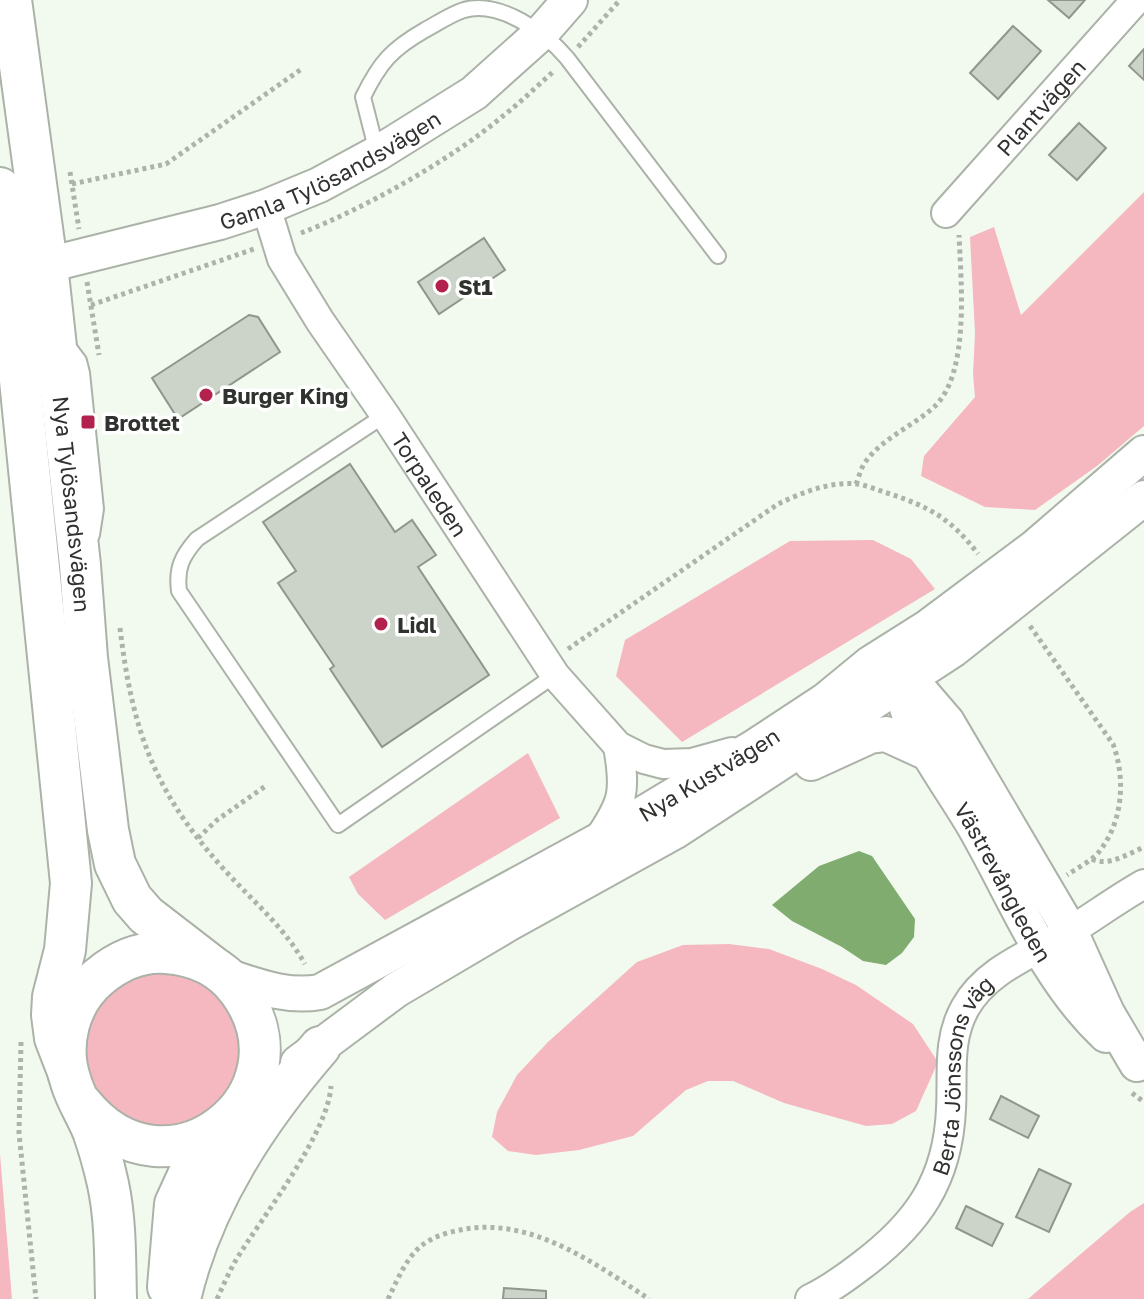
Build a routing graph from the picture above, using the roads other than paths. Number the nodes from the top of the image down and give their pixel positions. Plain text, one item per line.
1 (11, 0) edge
2 (570, 0) edge
3 (1136, 0) edge
4 (542, 32) junction
5 (378, 153) junction
6 (36, 188) edge
7 (266, 207) junction
8 (946, 213) road end
9 (718, 256) dead end
10 (35, 264) edge
11 (385, 415) junction
12 (1144, 453) edge
13 (1144, 498) edge
14 (928, 627) junction
15 (954, 649) junction
16 (551, 669) junction
17 (905, 680) junction
18 (826, 700) junction
19 (947, 722) junction
20 (618, 746) junction
21 (756, 746) junction
22 (932, 755) junction
23 (754, 779) junction
24 (596, 842) junction
25 (71, 883) junction
26 (1144, 884) edge
27 (1070, 931) junction
28 (1038, 948) junction
29 (219, 971) junction
30 (94, 981) junction
31 (326, 1060) junction
32 (1140, 1067) edge
33 (75, 1087) junction
34 (245, 1100) junction
35 (212, 1133) junction
36 (116, 1299) edge
37 (167, 1299) edge
38 (180, 1299) edge
39 (810, 1299) edge

1 - 6 main road, Nya Tylösandsvägen
2 - 4 street, Gamla Tylösandsvägen
3 - 8 street, Plantvägen
4 - 5 street, Gamla Tylösandsvägen
4 - 5 lane
4 - 9 lane
5 - 7 street, Gamla Tylösandsvägen
6 - 10 main road, Nya Tylösandsvägen
7 - 10 street, Gamla Tylösandsvägen
7 - 11 street, Torpaleden
10 - 25 main road, Nya Tylösandsvägen
10 - 29 main road, Nya Tylösandsvägen
11 - 16 street, Torpaleden
11 - 16 lane
12 - 14 street, Nya Kustvägen
13 - 15 street, Nya Kustvägen
14 - 17 street
14 - 18 street, Nya Kustvägen
15 - 17 street, Nya Kustvägen
15 - 19 street
16 - 20 street, Torpaleden
17 - 18 street
17 - 19 street, Västrevångleden
17 - 22 street, Västrevångleden
17 - 23 street, Nya Kustvägen
18 - 21 street, Nya Kustvägen
19 - 27 street, Västrevångleden
20 - 21 street, Torpaleden
20 - 24 street
21 - 24 street, Nya Kustvägen
22 - 23 street
22 - 28 street, Västrevångleden
23 - 31 street, Nya Kustvägen
24 - 29 street, Nya Kustvägen
25 - 30 main road, Nya Tylösandsvägen
25 - 33 main road, Nya Tylösandsvägen
26 - 27 street, Berta Jönssons väg
27 - 28 street, Berta Jönssons väg
27 - 32 street, Västrevångleden
28 - 32 street, Västrevångleden
28 - 39 street, Berta Jönssons väg
29 - 30 main road
29 - 34 main road
30 - 33 main road
31 - 34 street, Nya Kustvägen
31 - 38 main road
33 - 35 main road
33 - 36 main road, Nya Tylösandsvägen
34 - 35 main road
35 - 37 main road

